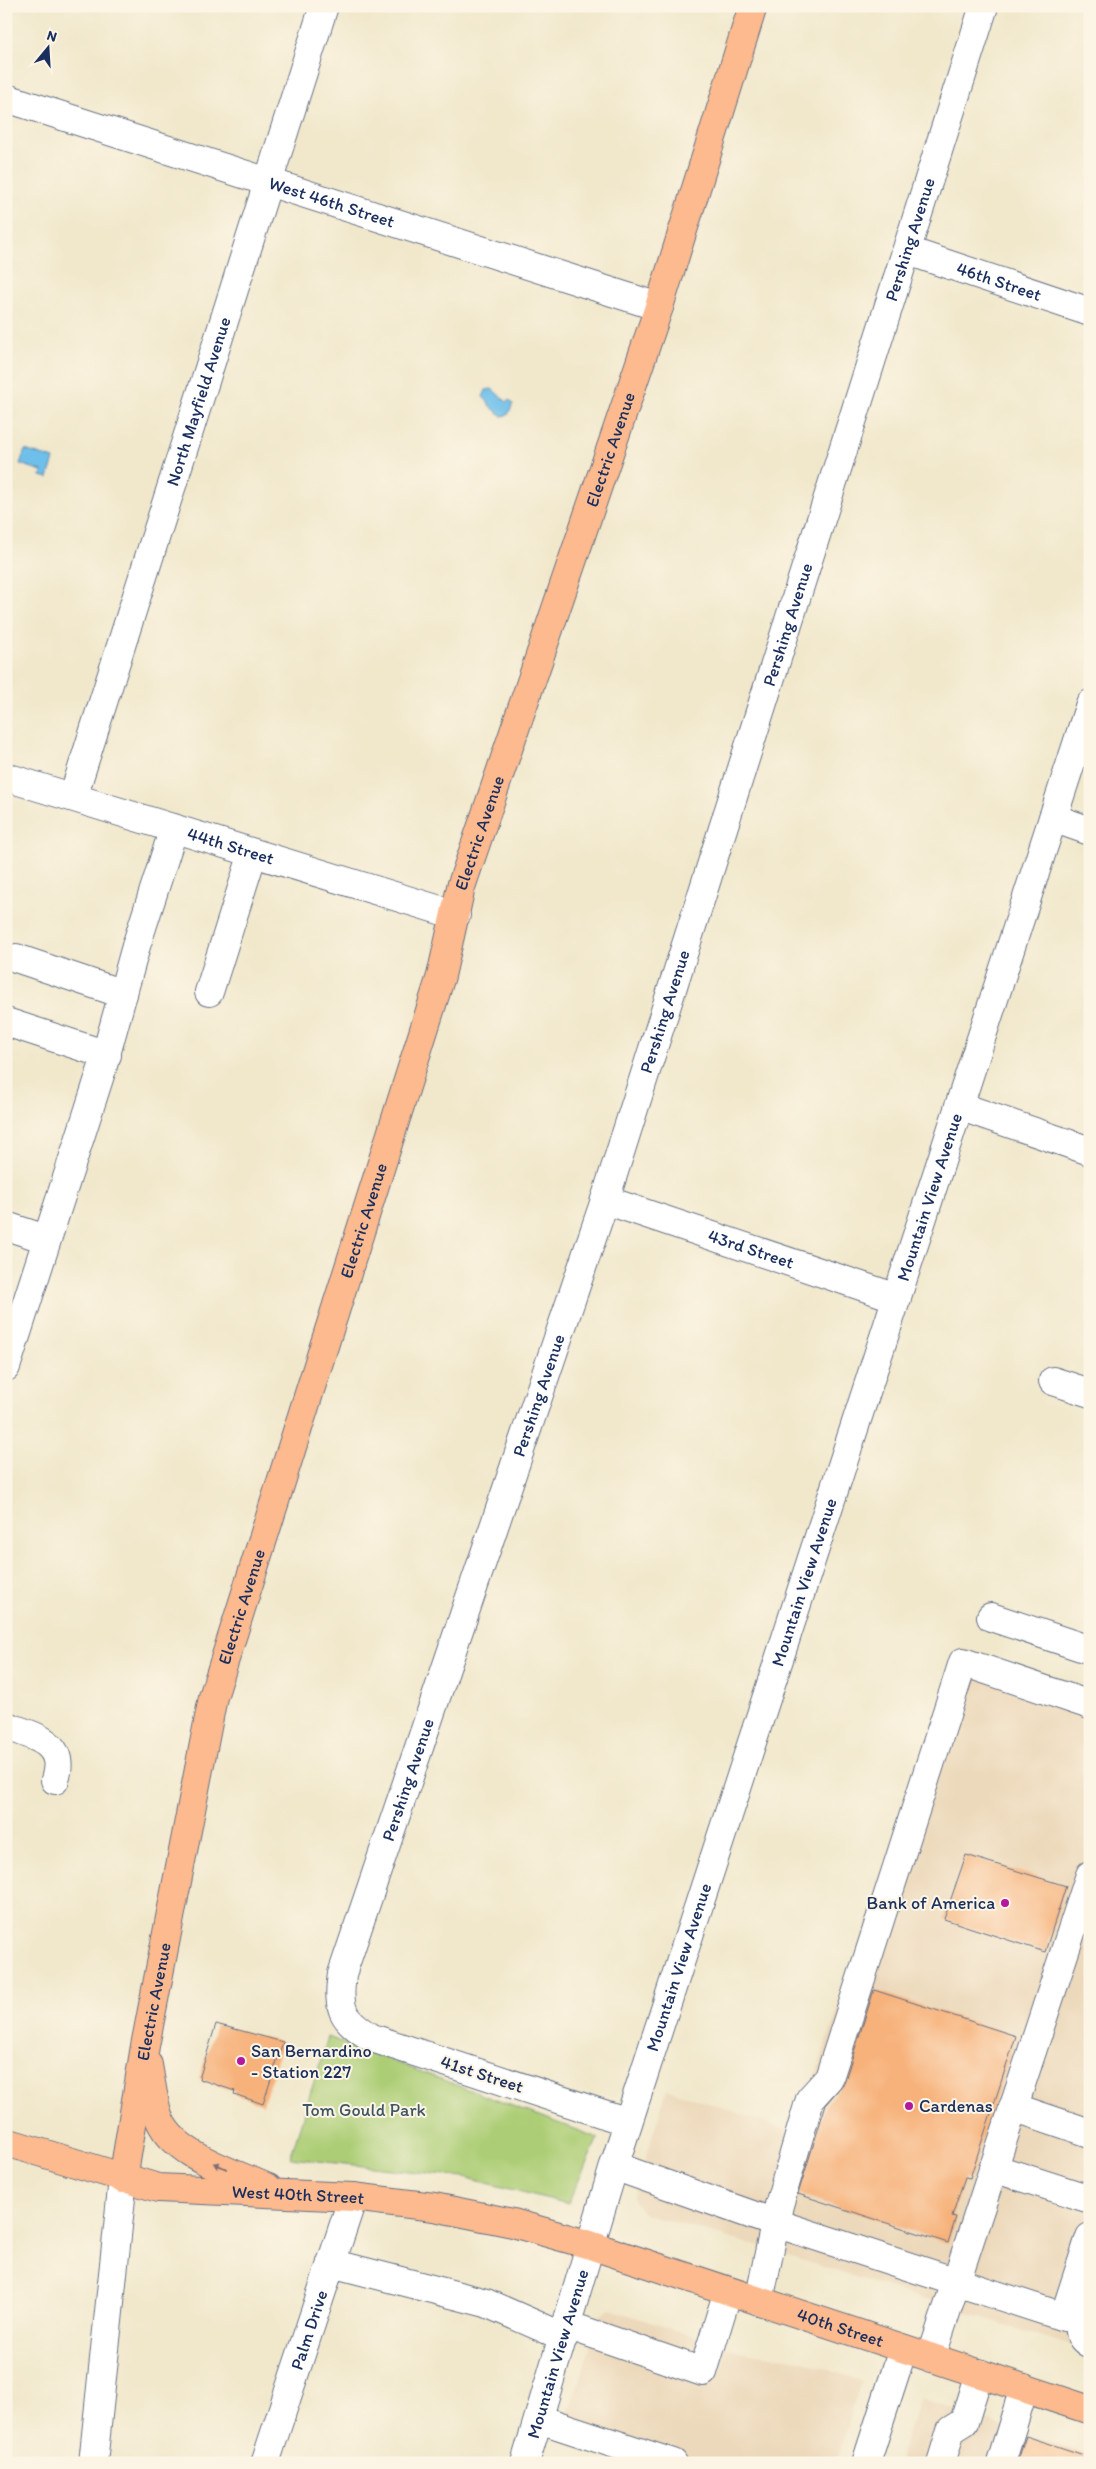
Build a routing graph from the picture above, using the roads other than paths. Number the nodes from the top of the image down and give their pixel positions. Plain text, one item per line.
1 (324, 6) edge
2 (752, 6) edge
3 (984, 6) edge
4 (6, 98) edge
5 (268, 182) junction
6 (908, 251) junction
7 (660, 307) junction
8 (1090, 312) edge
9 (1090, 704) edge
10 (6, 777) edge
11 (73, 797) junction
12 (1052, 818) junction
13 (174, 828) junction
14 (1090, 831) edge
15 (254, 853) junction
16 (456, 915) junction
17 (16, 958) dead end
18 (209, 992) dead end
19 (123, 994) junction
20 (6, 1022) edge
21 (106, 1054) junction
22 (959, 1106) junction
23 (1090, 1151) edge
24 (605, 1200) junction
25 (6, 1226) edge
26 (46, 1239) junction
27 (17, 1296) edge
28 (897, 1298) junction
29 (6, 1367) edge
30 (1053, 1381) dead end
31 (1090, 1393) edge
32 (992, 1617) dead end
33 (1090, 1650) edge
34 (1090, 1705) edge
35 (6, 1726) edge
36 (55, 1780) dead end
37 (1090, 1875) edge
38 (342, 2013) joint
39 (145, 2046) junction
40 (1013, 2107) junction
41 (628, 2122) junction
42 (1090, 2133) edge
43 (6, 2142) edge
44 (614, 2166) junction
45 (993, 2168) junction
46 (123, 2179) junction
47 (281, 2193) junction
48 (353, 2197) junction
49 (1090, 2199) edge
50 (776, 2223) junction
51 (1090, 2237) edge
52 (590, 2245) junction
53 (331, 2263) junction
54 (955, 2283) junction
55 (728, 2291) junction
56 (1090, 2293) edge
57 (759, 2301) junction
58 (565, 2331) junction
59 (1090, 2344) edge
60 (903, 2349) junction
61 (931, 2358) junction
62 (979, 2373) junction
63 (1024, 2388) junction
64 (1090, 2410) edge
65 (539, 2419) junction
66 (93, 2463) edge
67 (265, 2463) edge
68 (526, 2463) edge
69 (673, 2463) edge
70 (866, 2463) edge
71 (941, 2463) edge
72 (1001, 2463) edge

1 - 5 street, North Mayfield Avenue
2 - 7 main road, Electric Avenue
3 - 6 street, Pershing Avenue
4 - 5 street, West 46th Street
5 - 7 street, West 46th Street
5 - 11 street, North Mayfield Avenue
6 - 8 street, 46th Street
6 - 24 street, Pershing Avenue
7 - 16 main road, Electric Avenue
9 - 12 street, Mountain View Avenue
10 - 11 street, 44th Street
11 - 13 street, 44th Street
12 - 14 street
12 - 22 street, Mountain View Avenue
13 - 15 street, 44th Street
13 - 19 street
15 - 16 street, 44th Street
15 - 18 street
16 - 39 main road, Electric Avenue
17 - 19 street
19 - 21 street
20 - 21 street
21 - 26 street
22 - 23 street
22 - 28 street, Mountain View Avenue
24 - 28 street, 43rd Street
24 - 38 street, Pershing Avenue
25 - 26 street
26 - 27 street
27 - 29 street
28 - 41 street, Mountain View Avenue
30 - 31 street
32 - 33 street
34 - 50 street
35 - 36 street
37 - 40 street
38 - 41 street, 41st Street
39 - 46 main road, Electric Avenue
47 -> 39 main road
40 - 42 street
40 - 45 street
41 - 44 street, Mountain View Avenue
43 - 46 main road, West 40th Street
44 - 50 street
44 - 52 street, Mountain View Avenue
45 - 49 street
45 - 54 street
46 - 47 main road, West 40th Street
46 - 66 street, Electric Avenue
47 - 48 main road, West 40th Street
48 - 52 main road, West 40th Street
48 - 53 street, Palm Drive
50 - 54 street
50 - 57 street
51 - 54 street
52 - 55 main road, 40th Street
52 - 58 street, Mountain View Avenue
53 - 58 street
53 - 67 street, Palm Drive
54 - 61 street
55 - 57 main road, 40th Street
55 - 58 street
56 - 59 street
57 - 60 main road, 40th Street
58 - 65 street, Mountain View Avenue
60 - 61 main road, 40th Street
60 - 70 street
61 - 62 main road, 40th Street
62 - 63 main road, 40th Street
62 - 71 street
63 - 64 main road, 40th Street
63 - 72 street
65 - 68 street, Mountain View Avenue
65 - 69 street

